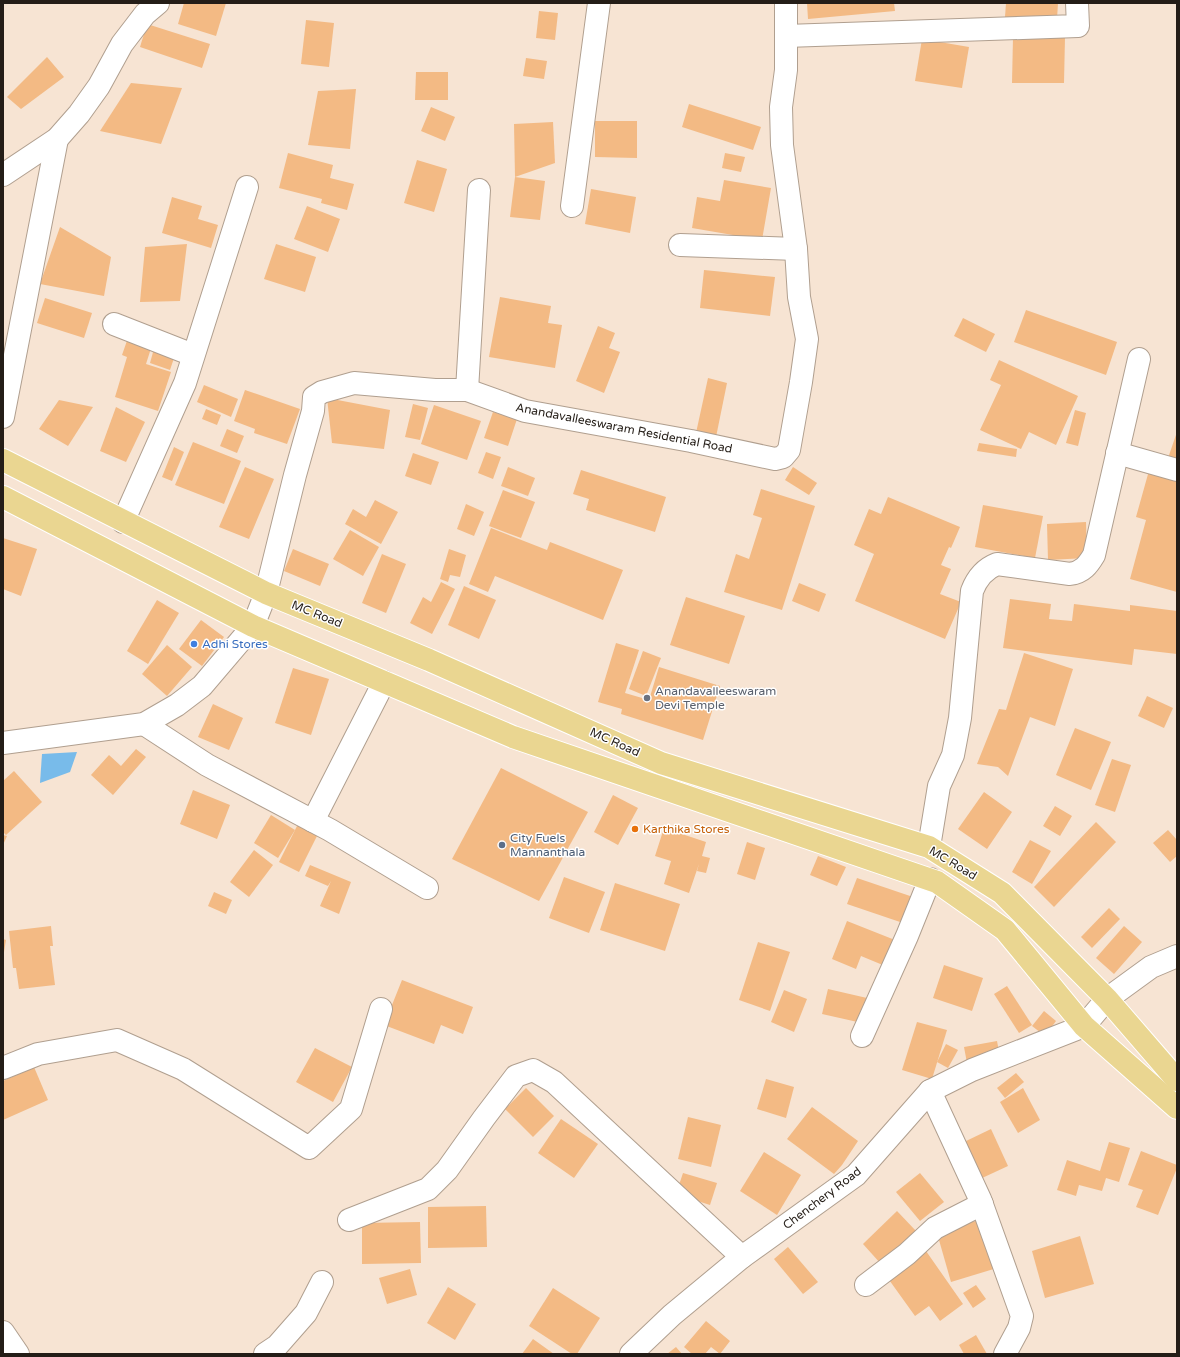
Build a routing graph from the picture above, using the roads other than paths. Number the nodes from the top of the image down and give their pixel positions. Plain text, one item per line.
1 (158, 3) edge
2 (599, 3) edge
3 (786, 3) edge
4 (1077, 3) edge
5 (786, 36) junction
6 (57, 139) junction
7 (3, 175) edge
8 (247, 187) dead end
9 (478, 190) dead end
10 (572, 206) dead end
11 (680, 245) dead end
12 (796, 249) junction
13 (114, 324) dead end
14 (193, 355) junction
15 (1139, 359) dead end
16 (466, 390) junction
17 (3, 418) edge
18 (1117, 453) junction
19 (3, 460) edge
20 (1177, 470) edge
21 (3, 497) edge
22 (123, 522) junction
23 (266, 593) junction
24 (253, 626) junction
25 (384, 682) junction
26 (144, 724) junction
27 (3, 743) edge
28 (313, 821) junction
29 (929, 847) junction
30 (930, 879) junction
31 (427, 888) dead end
32 (1177, 956) edge
33 (1107, 998) junction
34 (381, 1009) dead end
35 (1084, 1026) junction
36 (862, 1036) dead end
37 (3, 1068) edge
38 (1177, 1080) edge
39 (930, 1091) junction
40 (1177, 1108) edge
41 (982, 1204) junction
42 (349, 1220) dead end
43 (742, 1257) junction
44 (322, 1282) dead end
45 (866, 1285) dead end
46 (3, 1332) edge
47 (18, 1354) edge
48 (265, 1354) edge
49 (630, 1354) edge
50 (1005, 1354) edge

1 - 6 street
2 - 10 street
3 - 5 street, Anandavalleeswaram Residential Road
4 - 5 street
5 - 12 street, Anandavalleeswaram Residential Road
6 - 7 street
6 - 17 street
8 - 14 street
9 - 16 street
11 - 12 street
12 - 16 street, Anandavalleeswaram Residential Road
13 - 14 street
14 - 22 street
15 - 18 street
16 - 23 street, Anandavalleeswaram Residential Road
18 - 20 street
18 - 29 street
19 - 22 main road, MC Road
21 - 24 main road, MC Road
22 - 23 main road, MC Road
23 - 24 street
23 - 29 main road, MC Road
24 - 25 main road, MC Road
24 - 26 street
25 - 28 street
25 - 30 main road, MC Road
26 - 27 street
26 - 28 street
28 - 31 street
29 - 33 main road, MC Road
30 - 35 main road, MC Road
30 - 36 street
32 - 33 street
33 - 35 street
33 - 38 main road, MC Road
34 - 37 street
35 - 39 street, Chenchery Road
35 - 40 main road, MC Road
39 - 41 street
39 - 43 street, Chenchery Road
41 - 45 street
41 - 50 street
42 - 43 street
43 - 49 street, Chenchery Road
44 - 48 street
46 - 47 street

